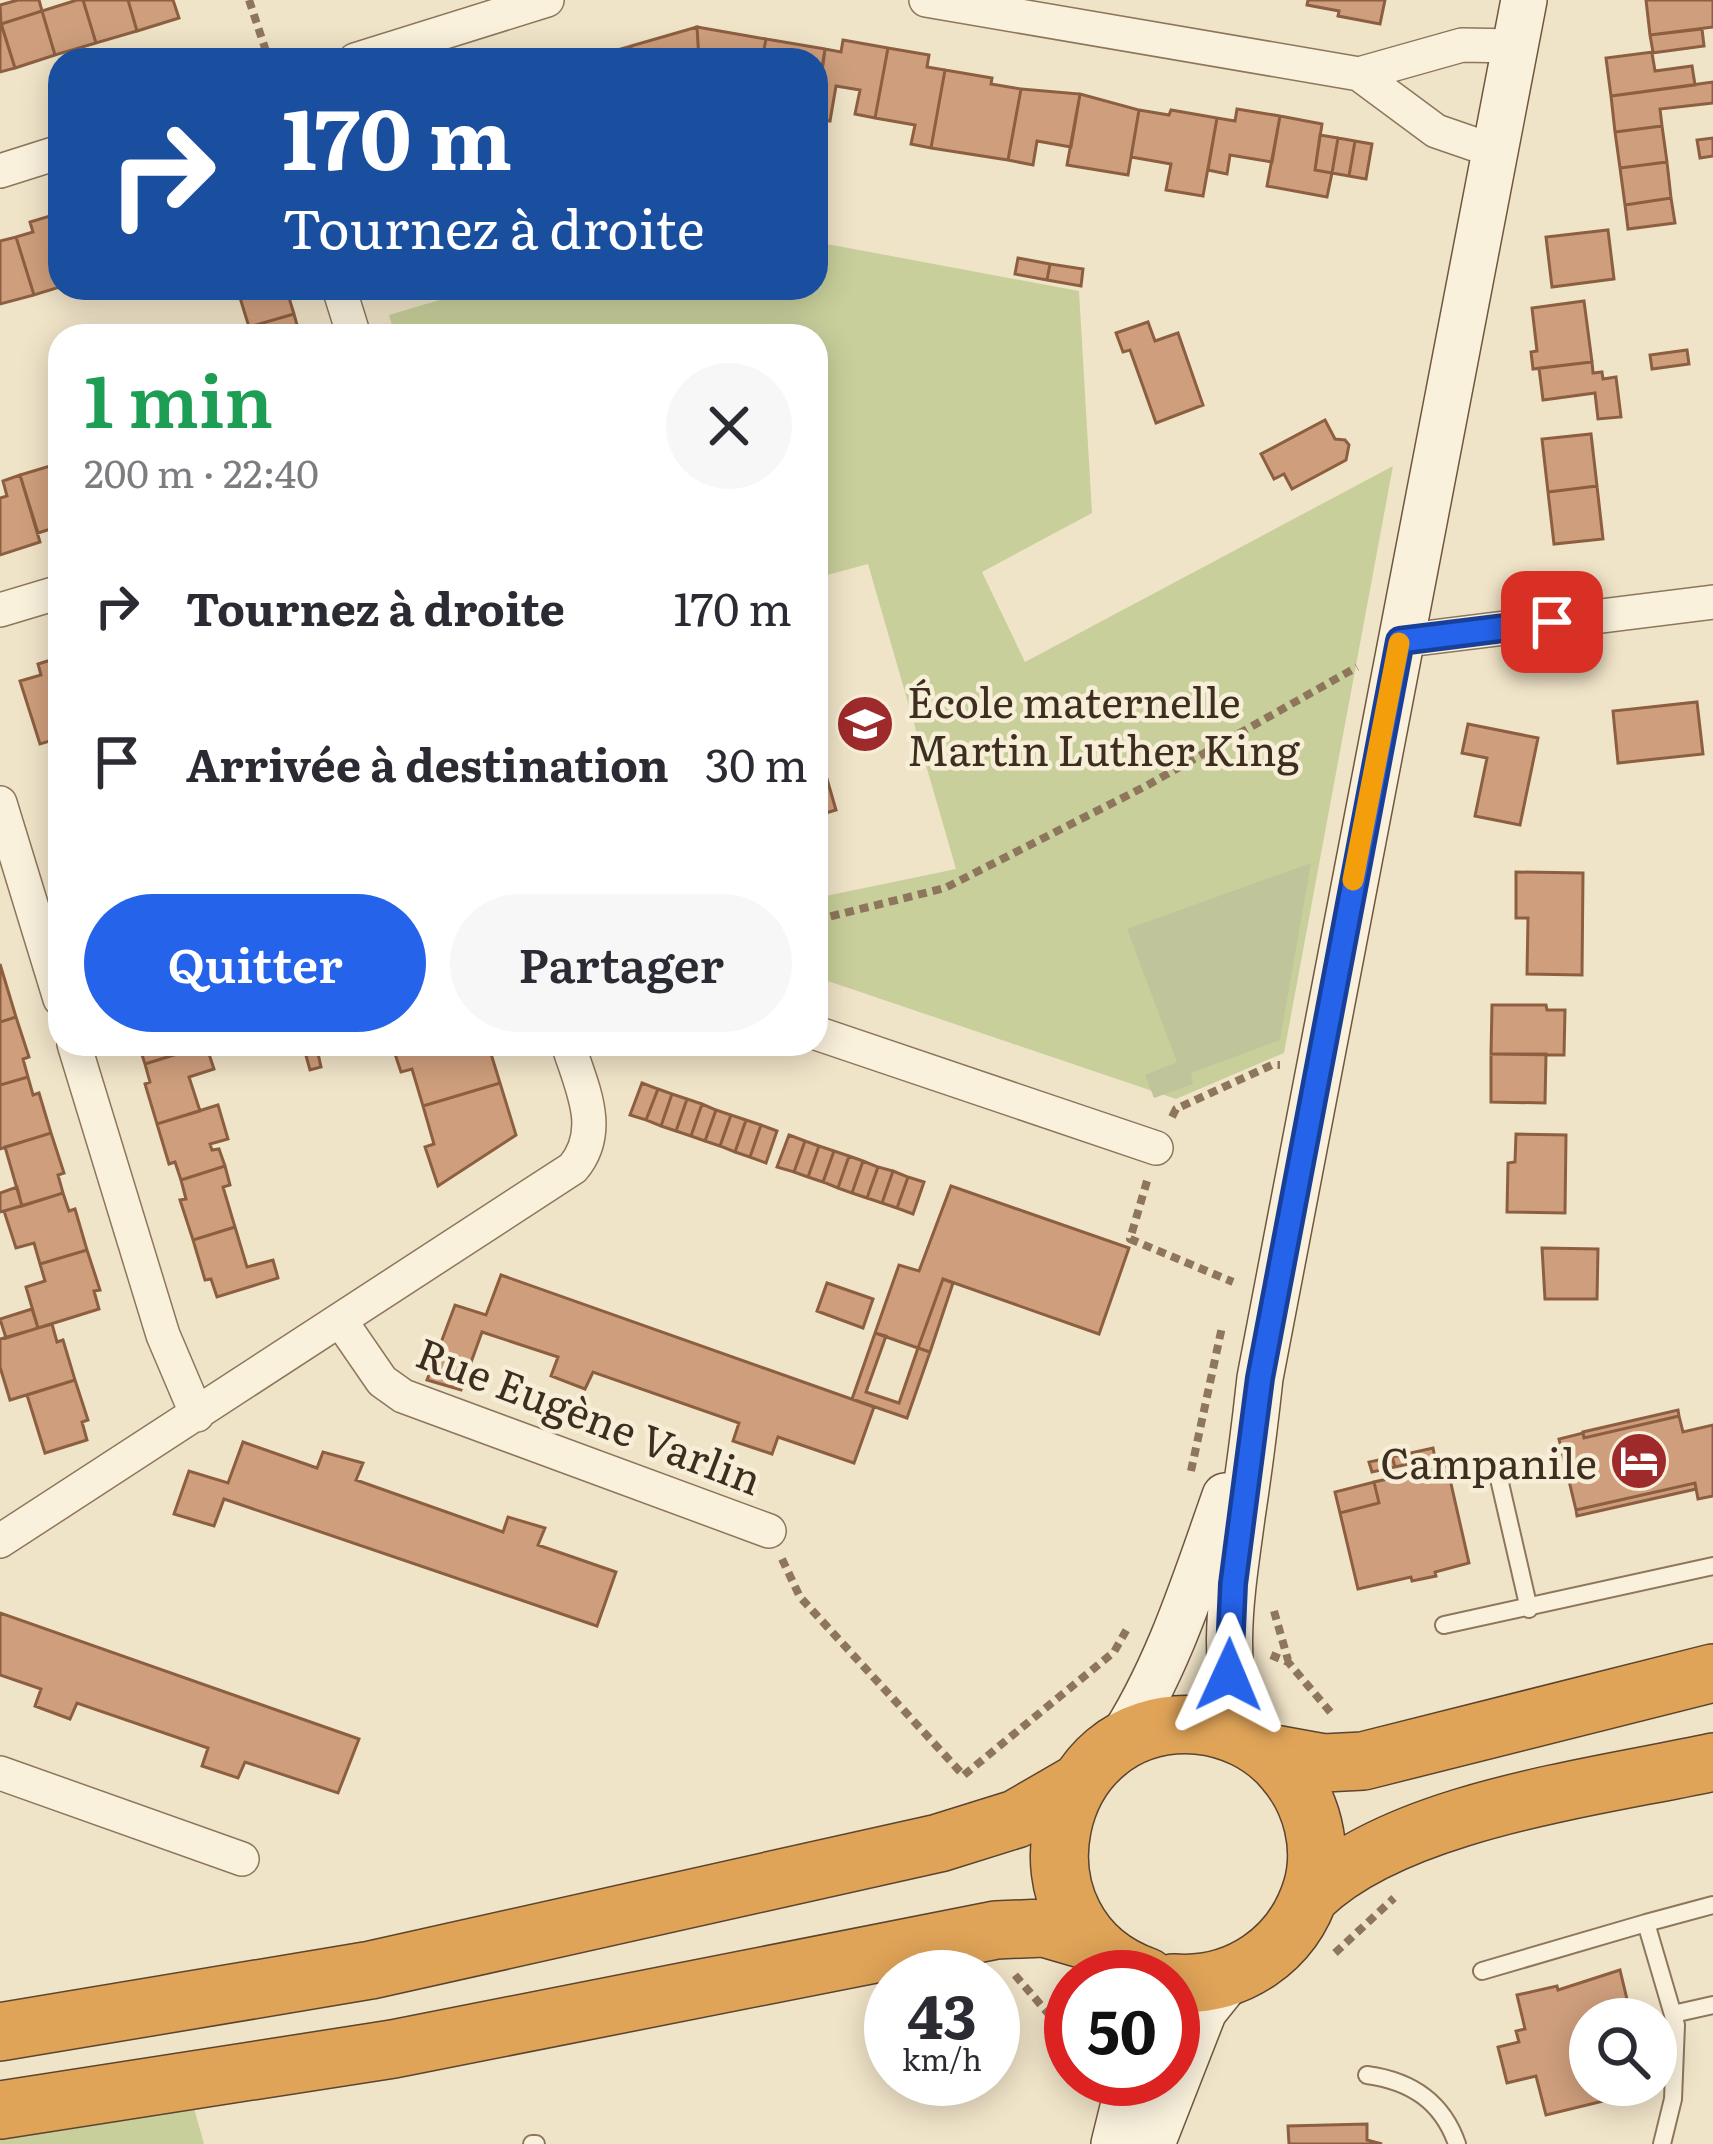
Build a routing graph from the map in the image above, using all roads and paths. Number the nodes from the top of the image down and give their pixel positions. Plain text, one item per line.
1 (249, 0) edge
2 (547, 0) edge
3 (926, 0) edge
4 (1524, 0) edge
5 (1515, 46) junction
6 (265, 48) edge
7 (393, 48) edge
8 (1359, 74) junction
9 (1494, 151) junction
10 (48, 156) edge
11 (0, 171) edge
12 (48, 596) edge
13 (1713, 602) edge
14 (0, 610) edge
15 (1397, 657) junction
16 (0, 803) edge
17 (828, 917) edge
18 (48, 960) edge
19 (828, 1038) edge
20 (78, 1056) edge
21 (571, 1056) edge
22 (1317, 1067) junction
23 (1156, 1148) junction
24 (1239, 1269) dead end
25 (1233, 1282) junction
26 (1228, 1303) dead end
27 (340, 1320) junction
28 (1223, 1324) dead end
29 (1260, 1378) junction
30 (197, 1415) junction
31 (1497, 1471) dead end
32 (1188, 1486) dead end
33 (769, 1531) joint
34 (0, 1541) edge
35 (1713, 1566) edge
36 (1528, 1609) junction
37 (1135, 1614) dead end
38 (1444, 1625) dead end
39 (1248, 1654) dead end
40 (1713, 1672) edge
41 (1342, 1725) dead end
42 (1257, 1746) junction
43 (1713, 1762) edge
44 (1098, 1764) junction
45 (0, 1773) edge
46 (242, 1859) dead end
47 (1310, 1896) junction
48 (1713, 1905) edge
49 (1646, 1923) junction
50 (1092, 1950) edge
51 (1114, 1950) edge
52 (1482, 1970) dead end
53 (1232, 1976) junction
54 (1020, 1981) edge
55 (1200, 1981) edge
56 (1668, 1998) edge
57 (1713, 2005) edge
58 (1044, 2013) edge
59 (1677, 2013) edge
60 (0, 2032) edge
61 (1367, 2075) dead end
62 (1123, 2106) edge
63 (1671, 2106) edge
64 (0, 2110) edge
65 (1114, 2144) edge
66 (1152, 2144) edge
67 (1457, 2144) edge
68 (1662, 2144) edge

1 - 6 path
2 - 7 street
3 - 8 street
4 - 5 main road
5 - 8 street
5 - 9 main road
8 - 9 street
9 - 15 main road
10 - 11 street
12 - 14 street
13 - 15 street
15 - 17 path
15 - 22 main road
16 - 18 street
19 - 23 street
20 - 30 street
21 - 27 street, Rue Eugène Varlin
22 - 23 path
22 - 29 main road
23 - 25 path
24 - 25 path
25 - 26 path
27 - 30 street, Rue Eugène Varlin
27 - 33 street, Rue Eugène Varlin
28 - 32 path
29 - 42 main road
29 - 44 main road
30 - 34 street, Rue Eugène Varlin
31 - 36 lane
33 - 37 path
35 - 36 lane
36 - 38 lane
39 - 41 path
40 - 42 highway
42 - 44 highway
42 - 47 highway
43 - 47 highway
44 - 51 highway
44 - 60 highway
45 - 46 street
47 - 53 highway
48 - 49 lane
49 - 52 lane
49 - 56 lane
50 - 64 highway
53 - 55 highway
53 - 66 main road
54 - 58 path
57 - 59 lane
61 - 67 lane
62 - 65 main road
63 - 68 lane

